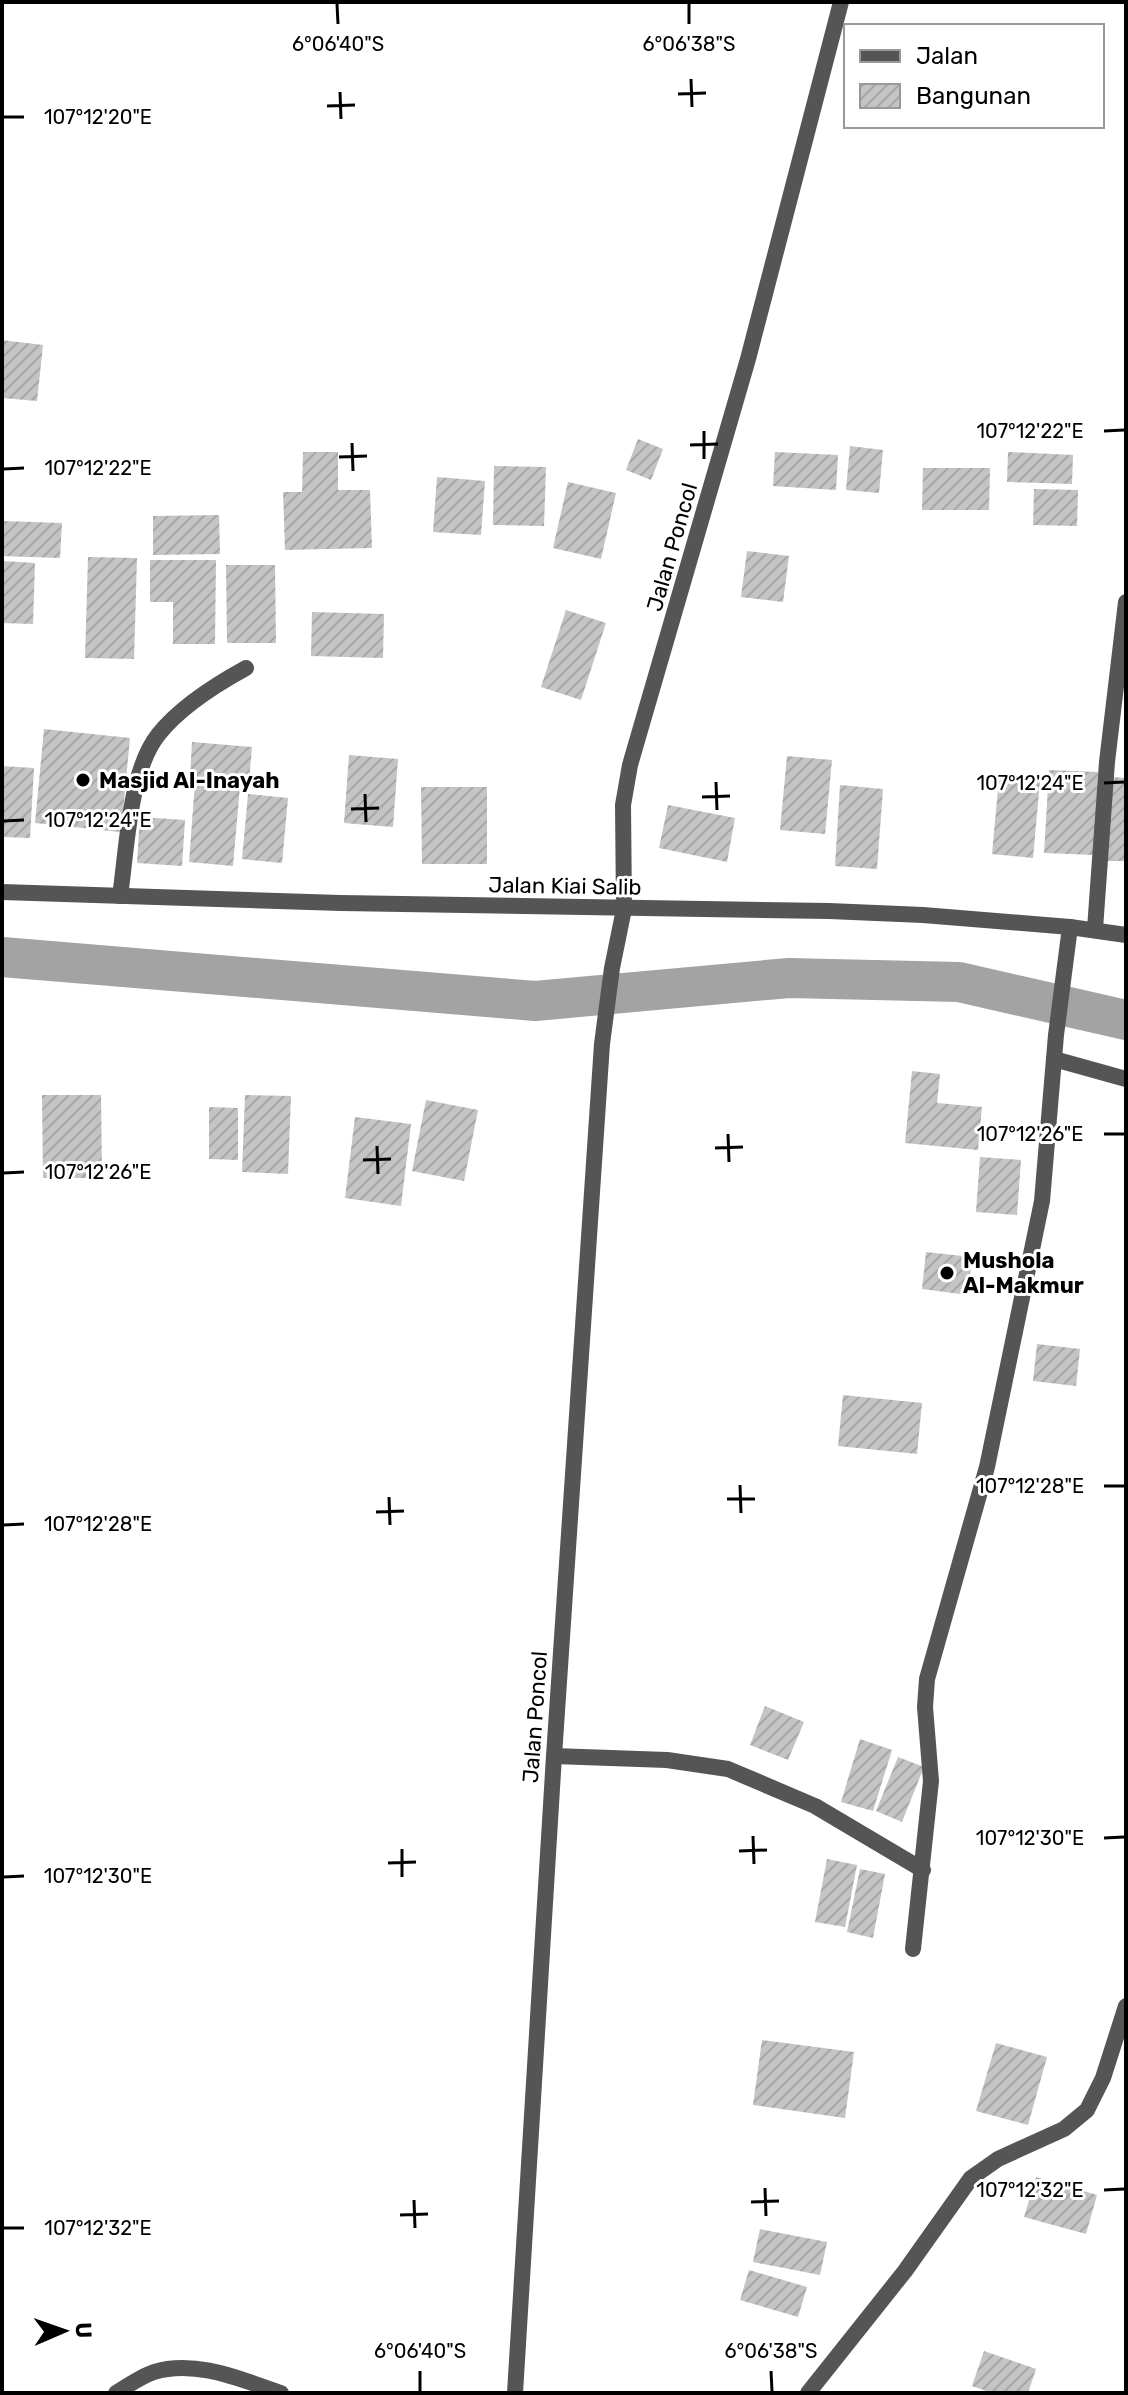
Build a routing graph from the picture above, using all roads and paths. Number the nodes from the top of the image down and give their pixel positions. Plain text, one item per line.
1 (841, 2) edge
2 (1126, 602) edge
3 (246, 668) dead end
4 (2, 892) edge
5 (120, 896) junction
6 (624, 909) junction
7 (1070, 927) junction
8 (1095, 929) junction
9 (1126, 935) edge
10 (1054, 1059) junction
11 (1126, 1079) edge
12 (554, 1756) junction
13 (923, 1870) junction
14 (913, 1949) dead end
15 (1126, 2006) edge
16 (116, 2393) edge
17 (281, 2393) edge
18 (515, 2393) edge
19 (808, 2393) edge

1 - 6 street, Jalan Poncol
2 - 8 street
3 - 5 street
4 - 5 street, Jalan Kiai Salib
5 - 6 street, Jalan Kiai Salib
6 - 7 street, Jalan Kiai Salib
6 - 12 street, Jalan Poncol
7 - 8 street, Jalan Kiai Salib
7 - 10 street
8 - 9 street, Jalan Kiai Salib
10 - 11 street
10 - 13 street
12 - 13 street
12 - 18 street, Jalan Poncol
13 - 14 street
15 - 19 street
16 - 17 street

